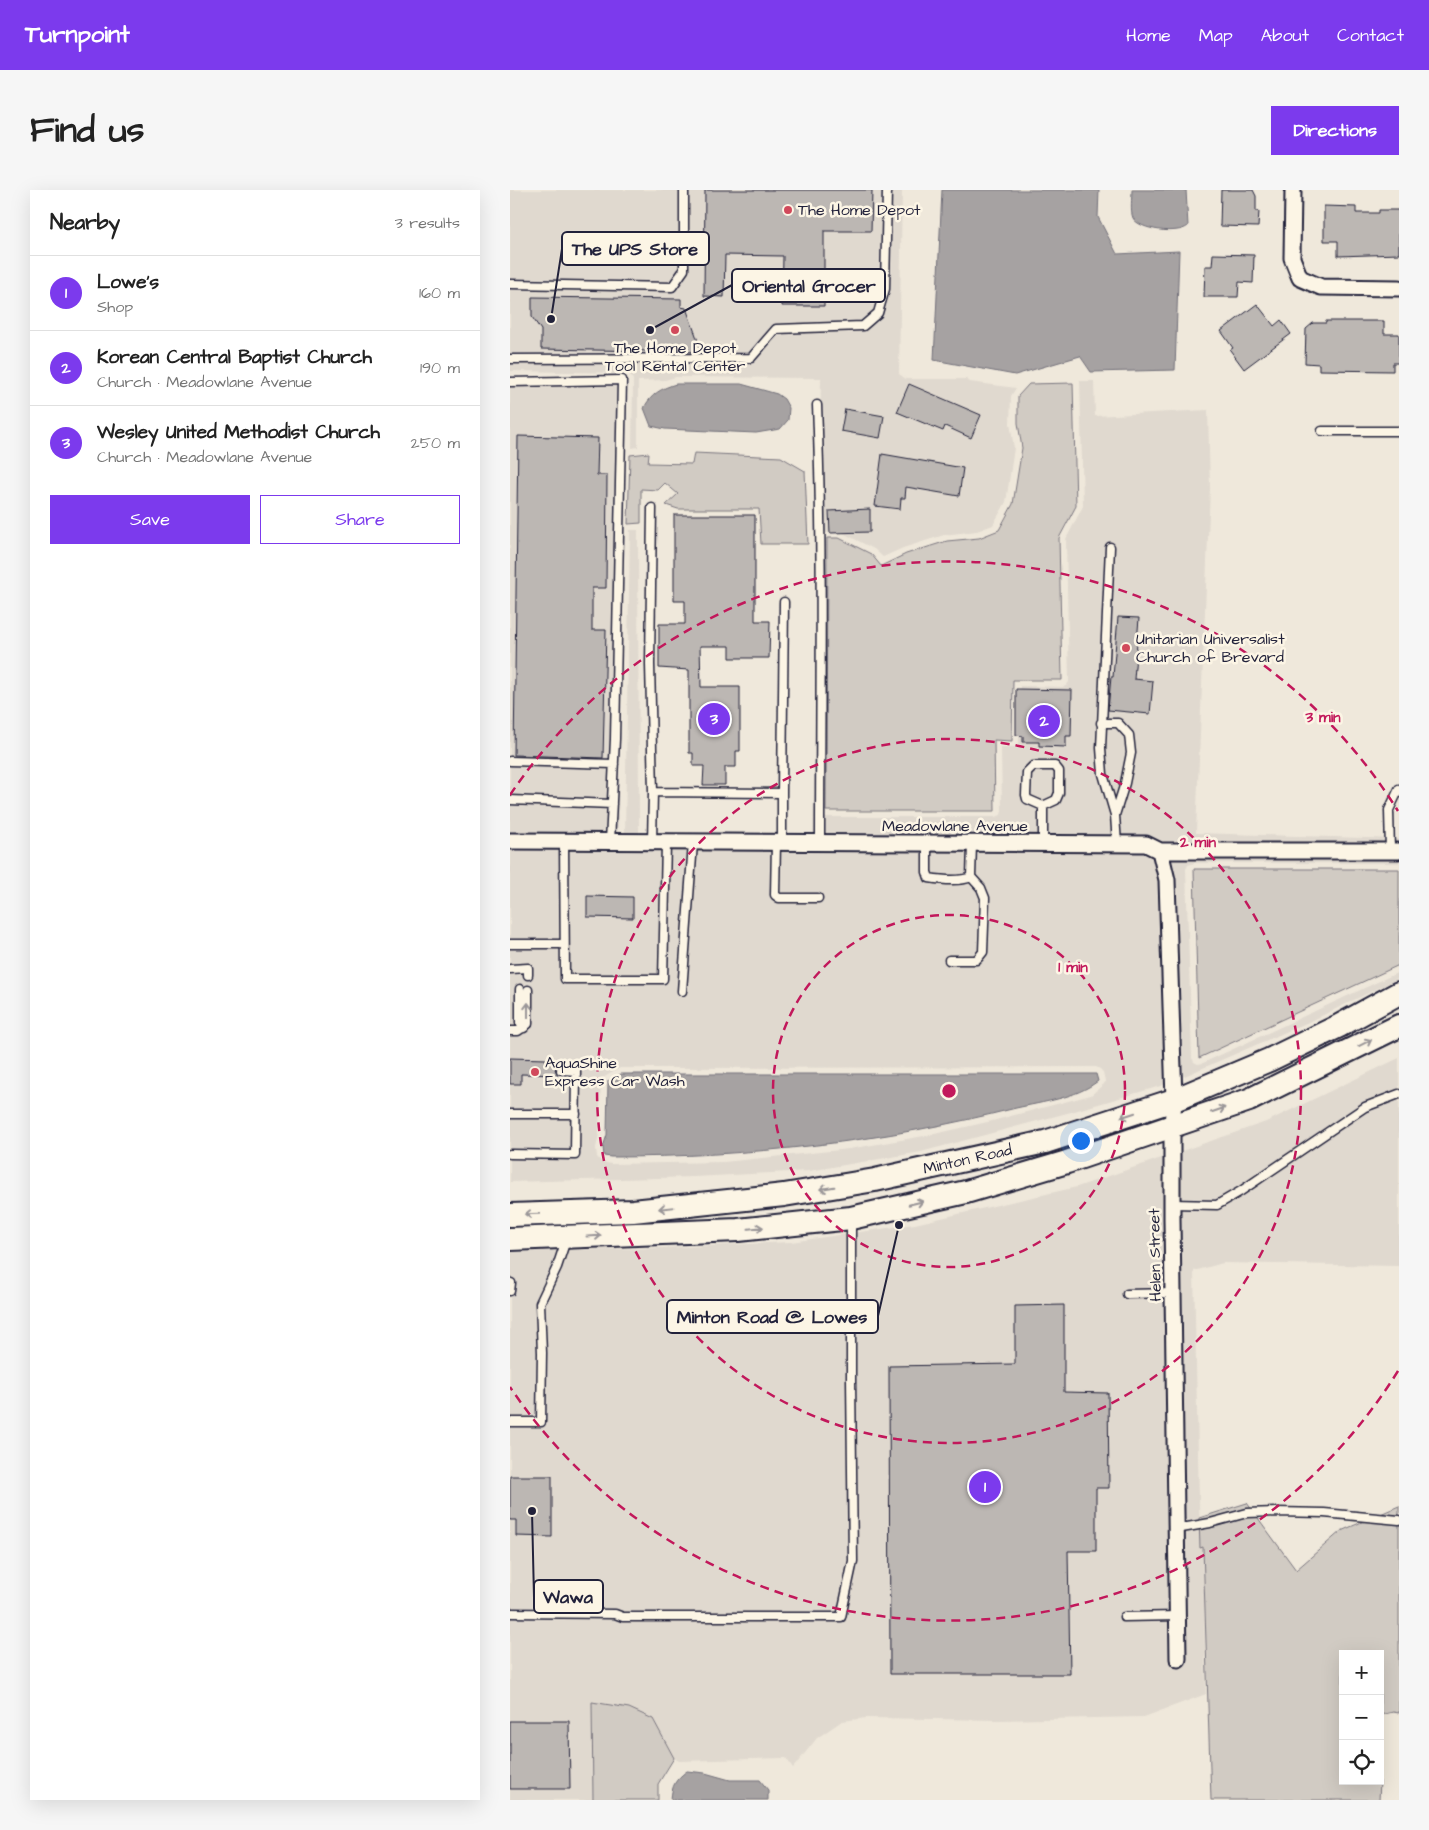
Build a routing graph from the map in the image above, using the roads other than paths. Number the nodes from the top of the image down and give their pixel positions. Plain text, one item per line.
1 (684, 190) edge
2 (887, 190) edge
3 (1293, 190) edge
4 (510, 284) edge
5 (1399, 288) edge
6 (510, 359) edge
7 (510, 382) edge
8 (817, 405) dead end
9 (1322, 431) dead end
10 (1399, 431) edge
11 (652, 508) dead end
12 (1110, 547) dead end
13 (784, 602) dead end
14 (1101, 723) junction
15 (510, 761) edge
16 (614, 764) junction
17 (1399, 789) edge
18 (653, 792) junction
19 (782, 793) junction
20 (510, 800) edge
21 (612, 804) junction
22 (1043, 806) junction
23 (1115, 815) junction
24 (510, 841) edge
25 (564, 842) junction
26 (610, 842) junction
27 (659, 842) junction
28 (693, 843) junction
29 (779, 843) junction
30 (820, 844) junction
31 (927, 844) junction
32 (972, 844) junction
33 (1043, 844) junction
34 (1117, 844) junction
35 (1160, 851) junction
36 (1394, 851) edge
37 (971, 877) junction
38 (818, 898) dead end
39 (510, 944) edge
40 (564, 944) junction
41 (949, 960) dead end
42 (510, 969) edge
43 (522, 973) dead end
44 (524, 990) dead end
45 (682, 992) dead end
46 (1399, 994) edge
47 (1399, 1026) edge
48 (510, 1031) edge
49 (561, 1070) dead end
50 (1399, 1094) edge
51 (1174, 1100) junction
52 (510, 1114) edge
53 (576, 1114) junction
54 (1172, 1126) junction
55 (510, 1154) edge
56 (1172, 1204) junction
57 (510, 1215) edge
58 (851, 1218) junction
59 (567, 1237) junction
60 (510, 1239) edge
61 (511, 1283) edge
62 (510, 1291) edge
63 (1173, 1293) junction
64 (1127, 1294) dead end
65 (510, 1422) edge
66 (1399, 1520) edge
67 (1176, 1529) junction
68 (510, 1613) edge
69 (1178, 1616) junction
70 (1124, 1617) dead end
71 (1178, 1659) dead end

1 - 4 lane
2 - 6 lane
3 - 5 street
7 - 16 lane
8 - 30 lane
9 - 10 lane
11 - 18 lane
12 - 14 lane
13 - 19 lane
14 - 23 lane
14 - 23 lane
15 - 16 lane
16 - 21 lane
17 - 36 lane
18 - 19 lane
18 - 27 lane
19 - 29 lane
20 - 21 lane
21 - 26 lane
22 - 22 lane
22 - 33 lane
23 - 34 lane
24 - 25 street, Meadowlane Avenue
25 - 26 street, Meadowlane Avenue
25 - 40 lane
26 - 27 street, Meadowlane Avenue
27 - 28 street, Meadowlane Avenue
27 - 40 lane
28 - 29 street, Meadowlane Avenue
28 - 45 lane
29 - 30 street, Meadowlane Avenue
29 - 38 lane
30 - 31 street, Meadowlane Avenue
31 - 32 street, Meadowlane Avenue
31 - 37 lane
32 - 33 street, Meadowlane Avenue
32 - 37 lane
33 - 34 street, Meadowlane Avenue
34 - 35 street, Meadowlane Avenue
35 - 36 street, Meadowlane Avenue
35 - 51 street, Helen Street
37 - 41 lane
39 - 40 lane
42 - 43 lane
48 -> 44 lane
46 - 51 main road, Minton Road
54 -> 47 main road, Minton Road
49 - 53 lane
50 - 56 lane
51 - 54 street, Helen Street
51 -> 57 main road, Minton Road
52 - 53 lane
53 - 55 lane
54 - 56 street, Helen Street
58 -> 54 main road, Minton Road
56 - 63 street, Helen Street
59 -> 58 main road, Minton Road
58 - 68 lane
59 - 60 main road, Minton Road
59 - 65 lane
61 - 62 lane
63 - 64 lane
63 - 67 street, Helen Street
66 - 67 lane
67 - 69 street, Helen Street
69 - 70 lane
69 - 71 street, Helen Street

